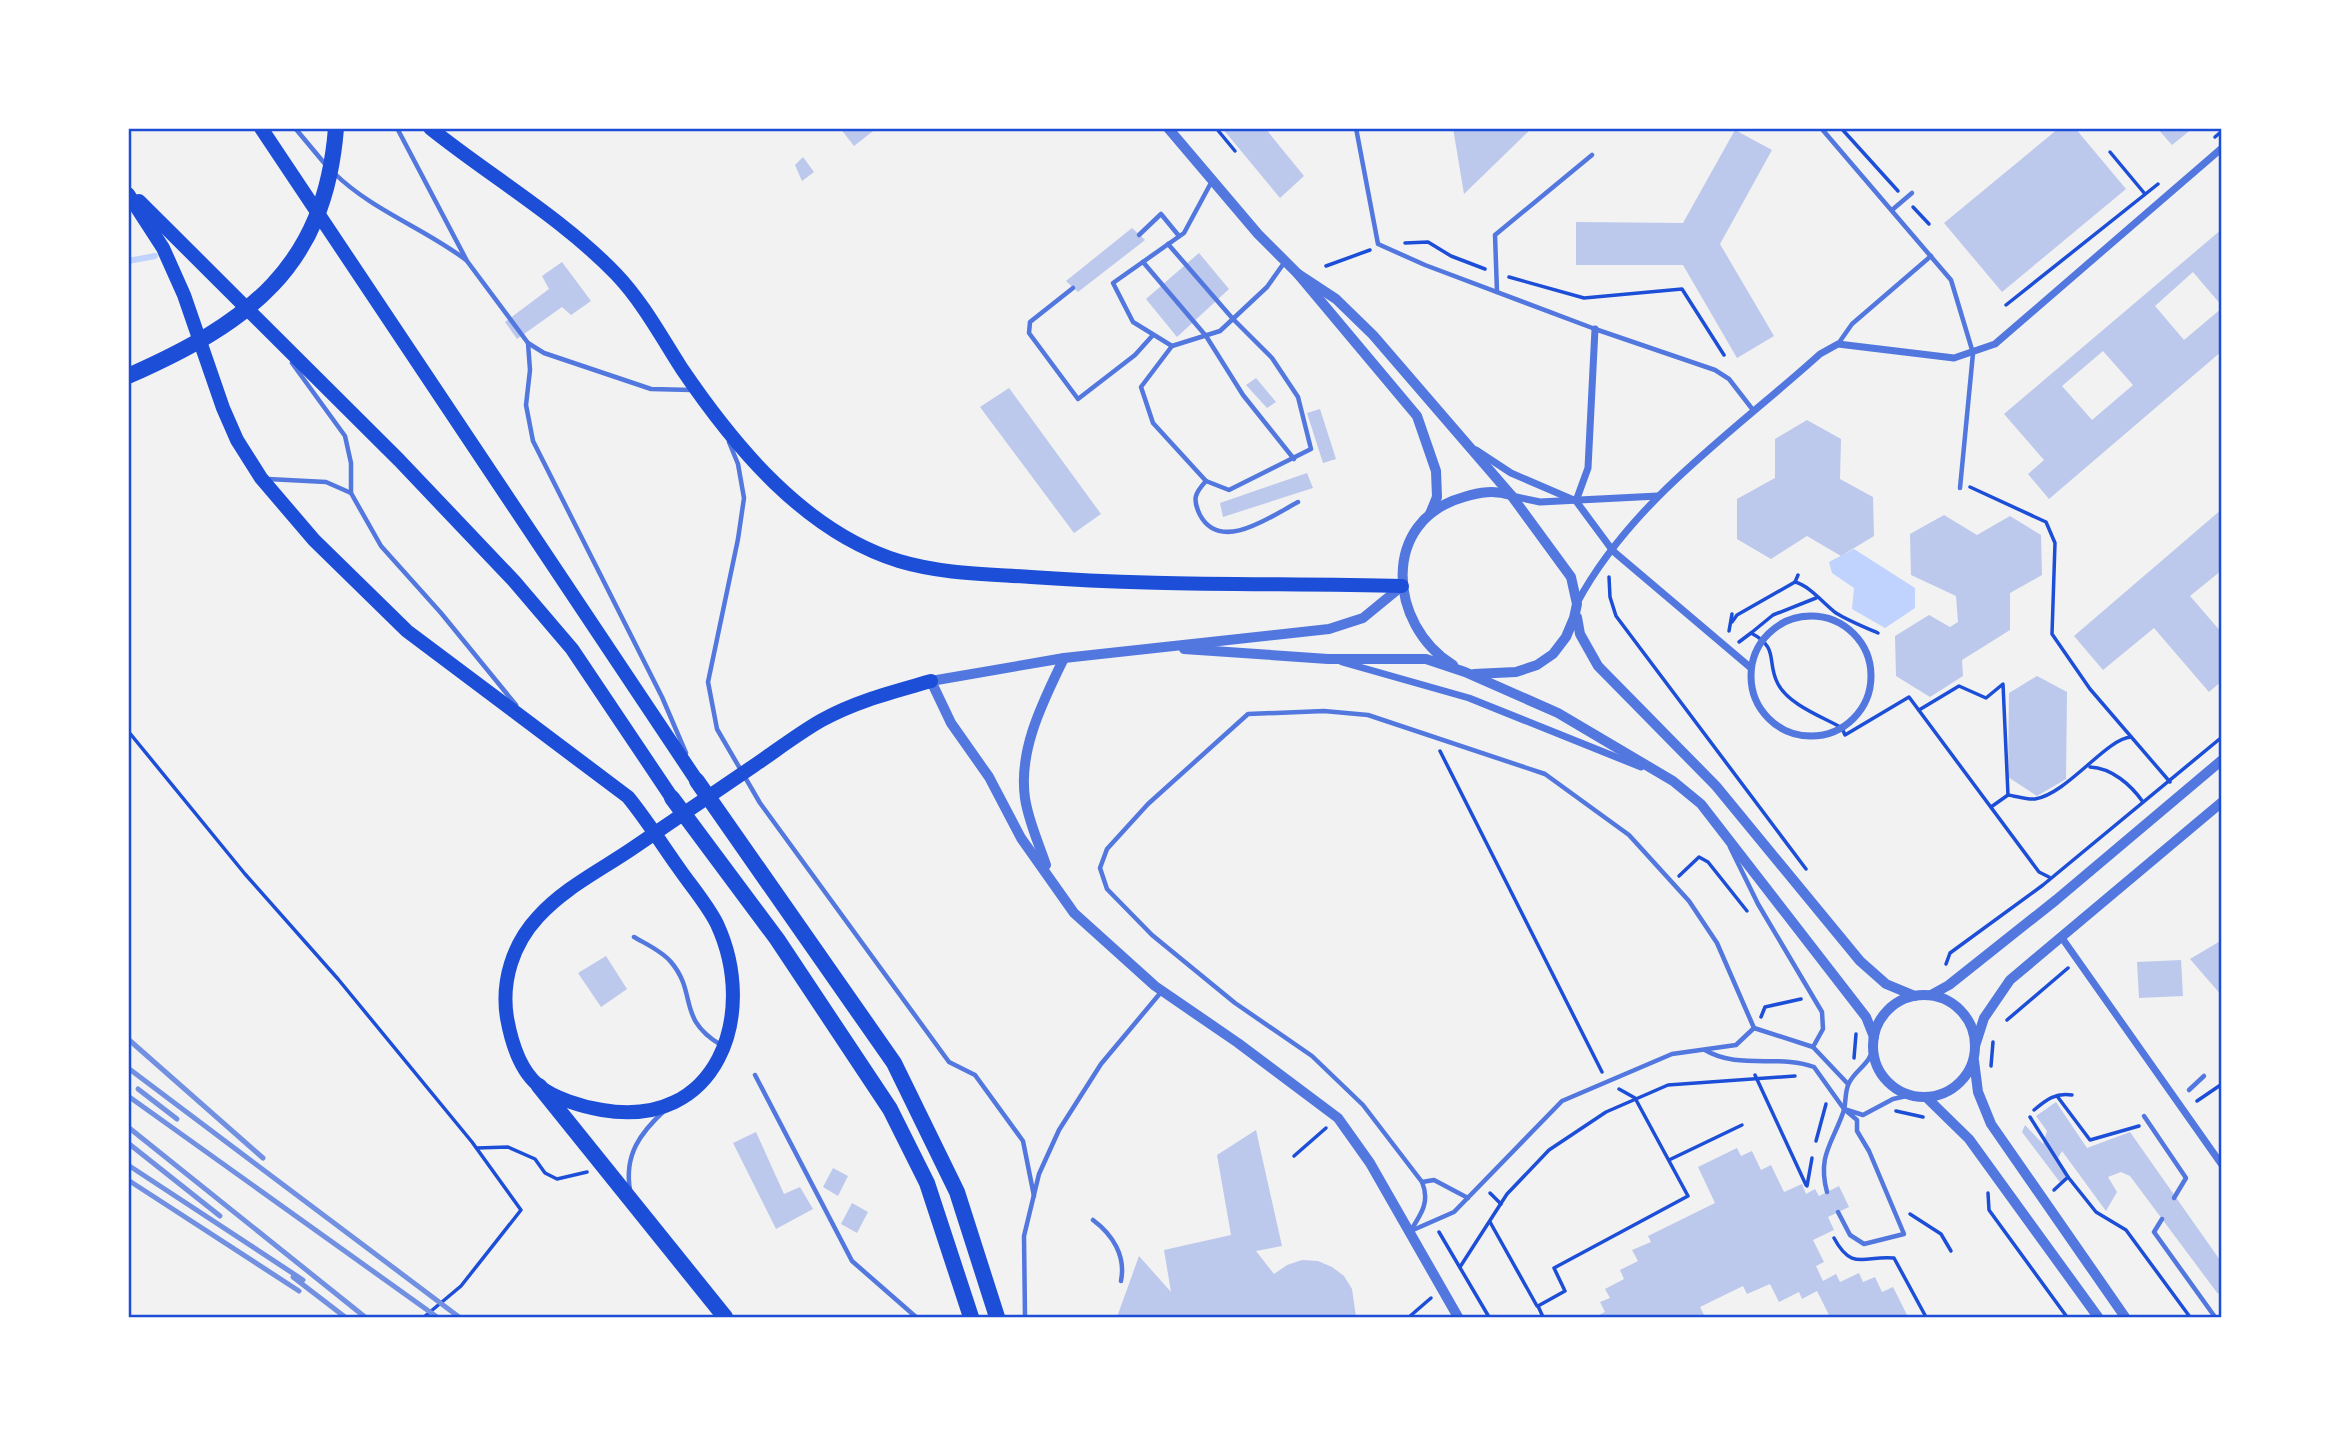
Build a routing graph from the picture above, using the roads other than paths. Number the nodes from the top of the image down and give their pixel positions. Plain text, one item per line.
1 (261, 128) edge
2 (295, 128) edge
3 (336, 128) edge
4 (397, 128) edge
5 (430, 128) edge
6 (1168, 128) edge
7 (1356, 128) edge
8 (1821, 128) edge
9 (2222, 148) edge
10 (1592, 155) dead end
11 (1212, 180) junction
12 (128, 192) edge
13 (1912, 193) dead end
14 (1892, 211) junction
15 (1139, 235) dead end
16 (1179, 236) junction
17 (1168, 244) junction
18 (1931, 256) junction
19 (467, 261) junction
20 (1285, 261) junction
21 (1143, 262) junction
22 (1298, 274) junction
23 (1073, 288) dead end
24 (1497, 292) junction
25 (1233, 319) junction
26 (261, 320) junction
27 (1595, 329) junction
28 (1153, 335) junction
29 (1206, 336) junction
30 (528, 343) junction
31 (1838, 344) junction
32 (1172, 346) junction
33 (1973, 353) junction
34 (128, 376) edge
35 (697, 390) junction
36 (1754, 412) junction
37 (722, 425) junction
38 (1469, 445) junction
39 (1294, 459) junction
40 (261, 478) junction
41 (1206, 481) junction
42 (1960, 488) road end
43 (351, 493) junction
44 (1511, 495) junction
45 (1658, 496) junction
46 (1576, 501) junction
47 (1298, 502) dead end
48 (1429, 516) junction
49 (1613, 551) junction
50 (1402, 586) junction
51 (1577, 604) junction
52 (1146, 648) junction
53 (1064, 658) junction
54 (1328, 659) junction
55 (1751, 668) junction
56 (1465, 672) junction
57 (931, 681) junction
58 (542, 734) junction
59 (2222, 760) edge
60 (697, 781) junction
61 (1673, 781) junction
62 (672, 798) joint
63 (2222, 803) edge
64 (1723, 830) junction
65 (1049, 875) junction
66 (634, 937) dead end
67 (2062, 938) junction
68 (1162, 991) junction
69 (1915, 996) junction
70 (1931, 996) junction
71 (1754, 1028) junction
72 (1873, 1042) junction
73 (1813, 1047) junction
74 (725, 1048) junction
75 (1704, 1049) junction
76 (1975, 1050) junction
77 (755, 1076) dead end
78 (2204, 1076) dead end
79 (1848, 1084) junction
80 (539, 1086) junction
81 (2189, 1090) dead end
82 (1911, 1095) junction
83 (1926, 1097) junction
84 (673, 1102) junction
85 (1844, 1109) junction
86 (2144, 1116) dead end
87 (2222, 1165) edge
88 (1422, 1182) junction
89 (1827, 1192) dead end
90 (1034, 1196) junction
91 (1468, 1198) junction
92 (2174, 1198) dead end
93 (634, 1204) junction
94 (1838, 1212) dead end
95 (2162, 1219) dead end
96 (1093, 1220) dead end
97 (1410, 1231) junction
98 (1121, 1281) dead end
99 (725, 1317) edge
100 (916, 1317) edge
101 (971, 1317) edge
102 (996, 1317) edge
103 (1024, 1317) edge
104 (1458, 1317) edge
105 (2098, 1317) edge
106 (2125, 1317) edge
107 (2215, 1317) edge

1 - 60 highway
2 - 19 lane
3 - 34 highway
4 - 19 lane
5 - 35 highway
6 - 11 street
7 - 24 lane
8 - 14 lane
9 - 33 street
10 - 24 lane
11 - 16 lane
11 - 20 street
12 - 26 highway
12 - 40 highway
13 - 14 lane
14 - 18 lane
15 - 16 lane
16 - 17 lane
17 - 21 lane
17 - 25 lane
18 - 31 lane
18 - 33 lane
19 - 30 lane
20 - 22 street
20 - 25 lane
21 - 28 lane
21 - 29 lane
22 - 38 street
22 - 48 street
23 - 28 lane
24 - 27 lane
25 - 29 lane
25 - 39 lane
26 - 43 lane
26 - 62 highway
27 - 36 lane
27 - 46 street
28 - 32 lane
29 - 32 lane
29 - 39 lane
30 - 35 lane
30 - 60 lane
31 - 33 street
31 - 36 street
32 - 41 lane
33 - 42 lane
35 - 37 highway
36 - 45 street
37 - 50 highway
37 - 90 lane
38 - 44 street
38 - 46 street
39 - 41 lane
40 - 43 lane
40 - 58 highway
41 - 47 lane
43 - 58 lane
44 - 46 street
44 - 48 street
44 - 51 street
45 - 46 street
45 - 49 street
46 - 49 street
48 - 50 street
49 - 51 street
49 - 55 street
50 - 52 street
50 - 56 street
51 - 56 street
51 - 69 street
52 - 53 street
52 - 54 street
53 - 57 street
53 - 65 street
54 - 56 street
54 - 61 street
55 - 55 street
56 - 61 street
57 - 65 street
57 - 80 highway
58 - 74 highway
59 - 70 street
60 - 102 highway
61 - 64 street
62 - 101 highway
63 - 67 street
64 - 72 street
64 - 73 lane
65 - 68 street
66 - 74 lane
67 - 76 street
67 - 87 street
68 - 90 lane
68 - 97 street
69 - 70 street
69 - 72 street
70 - 76 street
71 - 73 lane
71 - 75 lane
71 - 88 lane
72 - 79 lane
72 - 82 street
73 - 79 lane
74 - 84 highway
75 - 85 lane
75 - 91 lane
76 - 83 street
76 - 106 street
77 - 100 lane
78 - 81 lane
79 - 85 lane
80 - 84 highway
80 - 93 highway
82 - 83 street
82 - 85 lane
83 - 105 street
84 - 93 lane
85 - 89 lane
85 - 94 lane
86 - 92 lane
88 - 91 lane
88 - 97 lane
90 - 103 lane
91 - 97 lane
93 - 99 highway
95 - 107 lane
96 - 98 lane
97 - 104 street

